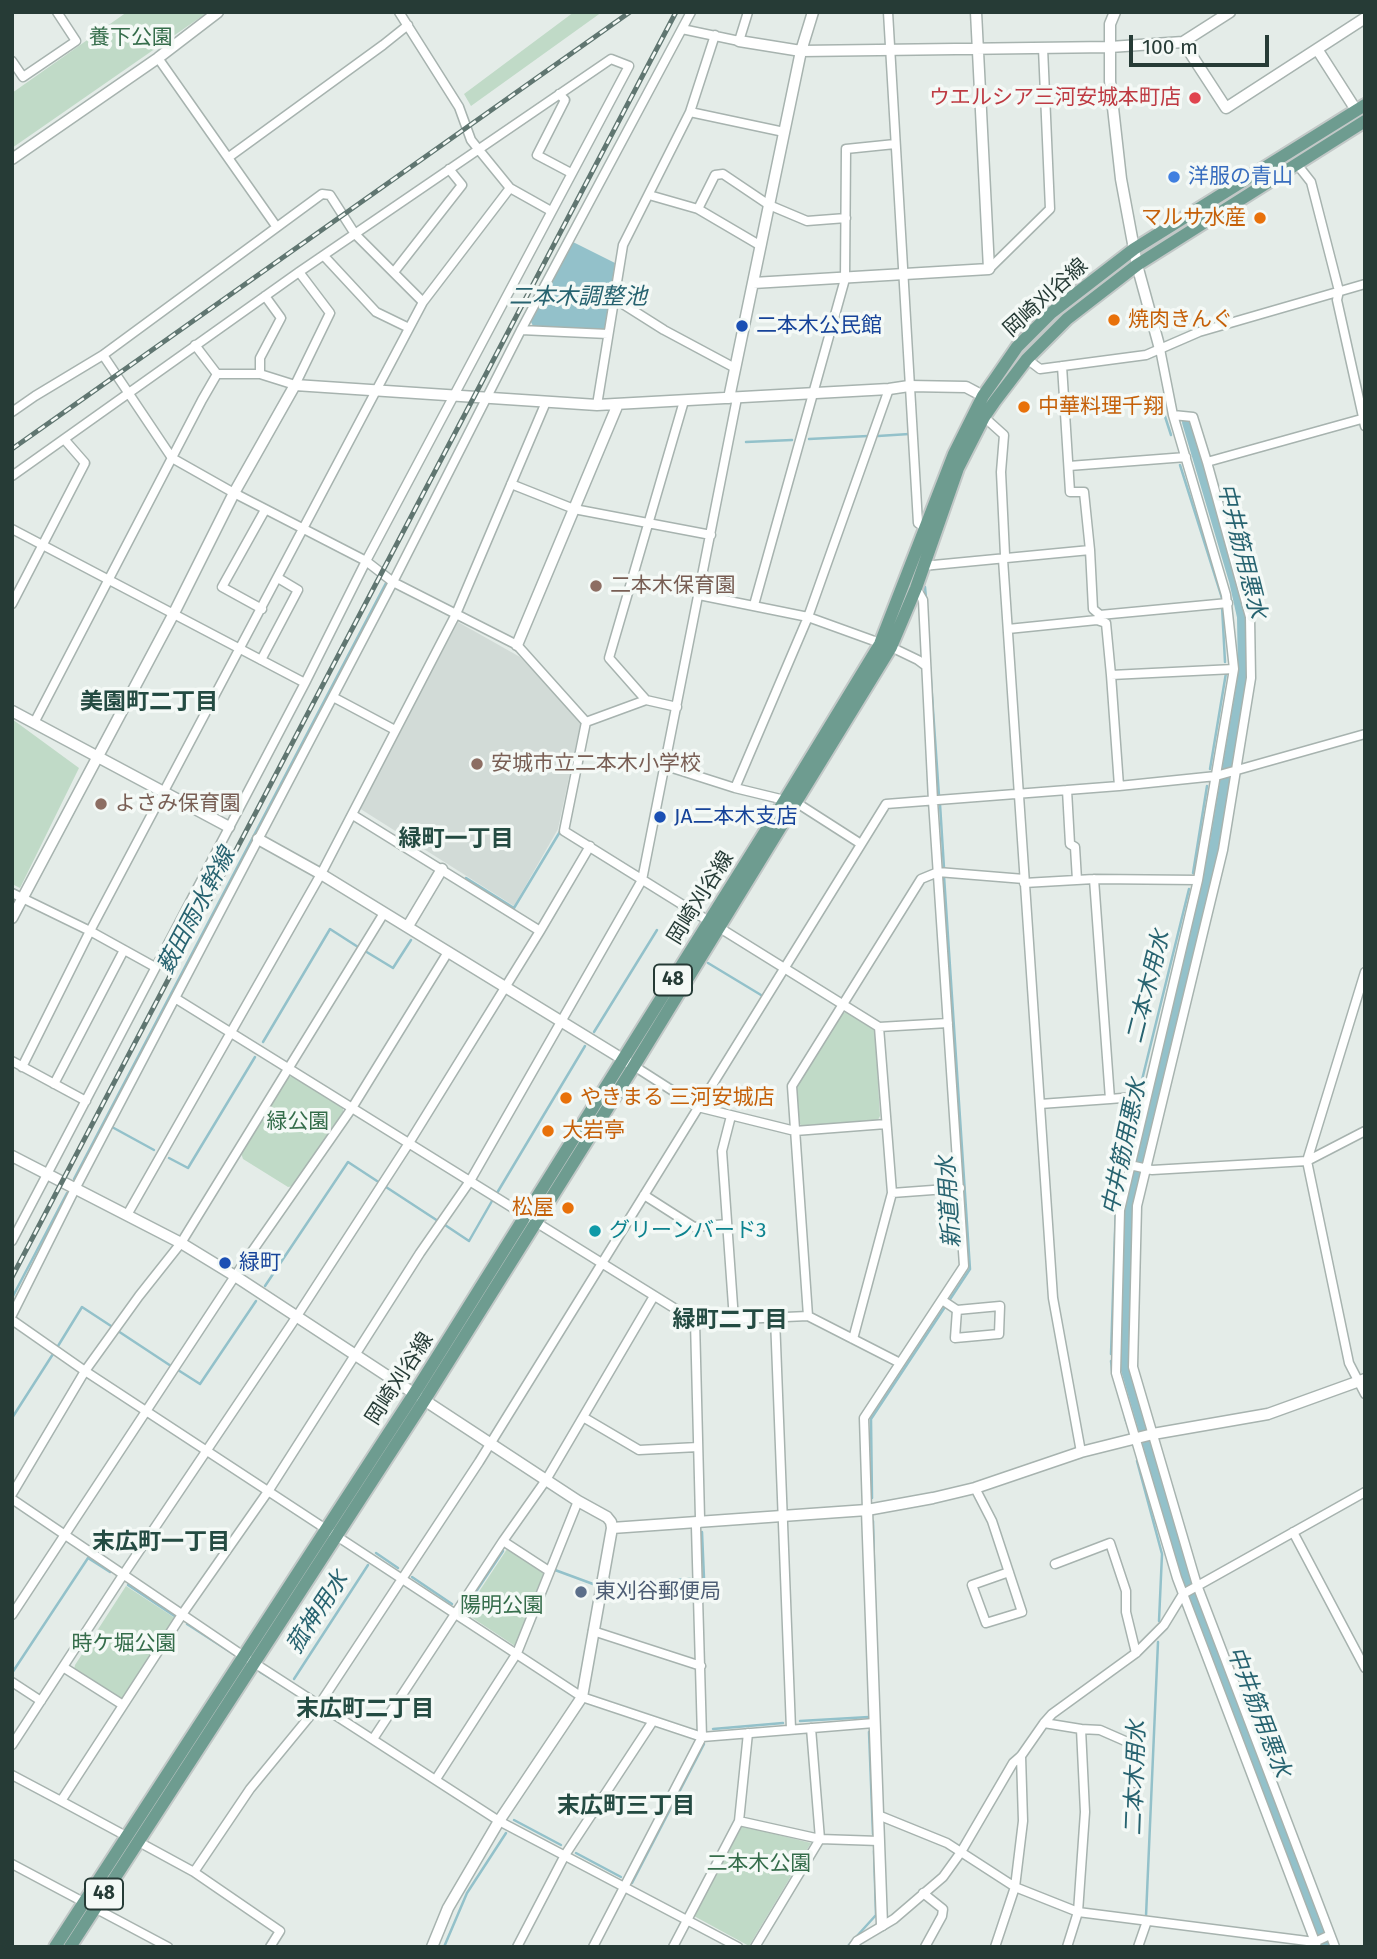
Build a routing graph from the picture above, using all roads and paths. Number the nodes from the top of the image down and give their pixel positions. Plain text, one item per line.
1 (57, 12) edge
2 (218, 12) edge
3 (399, 12) edge
4 (691, 12) edge
5 (748, 12) edge
6 (813, 12) edge
7 (888, 12) edge
8 (976, 12) edge
9 (1115, 12) edge
10 (1230, 12) edge
11 (1365, 18) edge
12 (408, 25) junction
13 (682, 29) junction
14 (715, 35) junction
15 (739, 41) junction
16 (1183, 42) junction
17 (1110, 47) junction
18 (1043, 48) junction
19 (1317, 49) junction
20 (979, 50) junction
21 (801, 51) junction
22 (889, 51) junction
23 (158, 58) junction
24 (12, 61) edge
25 (559, 94) junction
26 (1361, 108) edge
27 (690, 112) junction
28 (1365, 121) edge
29 (784, 132) junction
30 (895, 144) junction
31 (479, 150) junction
32 (229, 157) junction
33 (12, 159) edge
34 (1296, 163) junction
35 (449, 169) junction
36 (570, 173) junction
37 (510, 188) junction
38 (649, 195) junction
39 (769, 205) junction
40 (698, 209) junction
41 (551, 211) junction
42 (846, 218) junction
43 (276, 226) junction
44 (355, 234) junction
45 (761, 246) junction
46 (1133, 249) junction
47 (324, 256) junction
48 (1137, 265) junction
49 (989, 269) junction
50 (299, 272) junction
51 (394, 272) junction
52 (902, 275) junction
53 (845, 279) junction
54 (753, 283) junction
55 (1365, 284) edge
56 (1339, 291) junction
57 (265, 296) junction
58 (615, 299) junction
59 (423, 302) junction
60 (409, 328) junction
61 (521, 330) junction
62 (608, 334) junction
63 (195, 345) junction
64 (1160, 349) junction
65 (103, 355) junction
66 (1027, 359) junction
67 (1062, 366) junction
68 (735, 368) junction
69 (217, 374) junction
70 (260, 374) junction
71 (295, 385) junction
72 (909, 386) junction
73 (889, 389) junction
74 (376, 390) junction
75 (813, 393) junction
76 (127, 394) junction
77 (456, 395) junction
78 (983, 396) junction
79 (488, 397) junction
80 (733, 398) junction
81 (684, 401) junction
82 (546, 402) junction
83 (618, 404) junction
84 (597, 405) junction
85 (12, 412) edge
86 (1174, 415) junction
87 (984, 416) junction
88 (1364, 421) edge
89 (64, 439) junction
90 (1186, 457) junction
91 (172, 458) junction
92 (1207, 462) junction
93 (1069, 466) junction
94 (12, 476) edge
95 (511, 484) junction
96 (233, 493) junction
97 (574, 509) junction
98 (265, 510) junction
99 (648, 523) junction
100 (926, 528) junction
101 (12, 529) edge
102 (304, 529) junction
103 (711, 535) junction
104 (43, 546) junction
105 (1090, 550) junction
106 (1003, 559) junction
107 (366, 561) junction
108 (923, 566) junction
109 (278, 578) junction
110 (109, 581) junction
111 (394, 582) junction
112 (916, 588) junction
113 (1244, 591) junction
114 (699, 595) junction
115 (1227, 599) junction
116 (12, 604) edge
117 (754, 605) junction
118 (262, 609) junction
119 (456, 614) junction
120 (173, 615) junction
121 (808, 617) junction
122 (1098, 618) junction
123 (1008, 629) junction
124 (517, 645) junction
125 (886, 645) junction
126 (241, 649) junction
127 (261, 660) junction
128 (926, 666) junction
129 (1234, 669) junction
130 (1111, 675) junction
131 (306, 682) junction
132 (332, 697) junction
133 (646, 701) junction
134 (677, 707) junction
135 (12, 711) edge
136 (586, 722) junction
137 (34, 723) junction
138 (395, 730) junction
139 (1365, 734) edge
140 (98, 757) junction
141 (666, 766) junction
142 (1236, 772) junction
143 (1216, 776) junction
144 (1119, 786) junction
145 (735, 788) junction
146 (1067, 790) junction
147 (165, 793) junction
148 (1019, 793) junction
149 (933, 801) junction
150 (791, 802) junction
151 (353, 815) junction
152 (229, 827) junction
153 (258, 839) junction
154 (861, 844) junction
155 (590, 846) junction
156 (442, 869) junction
157 (938, 872) junction
158 (321, 874) junction
159 (1094, 879) junction
160 (642, 880) junction
161 (1077, 880) junction
162 (1198, 880) junction
163 (1024, 881) junction
164 (12, 893) edge
165 (23, 898) junction
166 (384, 913) junction
167 (12, 918) edge
168 (714, 924) junction
169 (408, 926) junction
170 (90, 931) junction
171 (540, 931) junction
172 (124, 950) junction
173 (448, 952) junction
174 (155, 967) junction
175 (785, 967) junction
176 (1365, 972) edge
177 (505, 986) junction
178 (175, 998) junction
179 (842, 1003) junction
180 (560, 1022) junction
181 (948, 1023) junction
182 (879, 1027) junction
183 (230, 1032) junction
184 (12, 1061) edge
185 (629, 1063) junction
186 (22, 1067) junction
187 (289, 1068) junction
188 (54, 1084) junction
189 (1146, 1096) junction
190 (1110, 1098) junction
191 (86, 1101) junction
192 (1040, 1104) junction
193 (698, 1107) junction
194 (352, 1108) junction
195 (731, 1116) junction
196 (886, 1124) junction
197 (795, 1131) junction
198 (1365, 1131) edge
199 (409, 1143) junction
200 (12, 1156) edge
201 (1307, 1161) junction
202 (1130, 1165) junction
203 (1146, 1169) junction
204 (47, 1175) junction
205 (470, 1181) junction
206 (960, 1188) junction
207 (75, 1189) junction
208 (892, 1193) junction
209 (644, 1195) junction
210 (127, 1215) junction
211 (531, 1220) junction
212 (727, 1224) junction
213 (12, 1241) edge
214 (181, 1243) junction
215 (601, 1264) junction
216 (235, 1276) junction
217 (654, 1296) junction
218 (948, 1304) junction
219 (297, 1316) junction
220 (808, 1316) junction
221 (12, 1318) edge
222 (775, 1318) junction
223 (734, 1320) junction
224 (695, 1321) junction
225 (853, 1339) junction
226 (354, 1355) junction
227 (900, 1363) junction
228 (85, 1371) junction
229 (1361, 1380) edge
230 (1365, 1394) edge
231 (419, 1397) junction
232 (148, 1411) junction
233 (583, 1417) junction
234 (1145, 1436) junction
235 (490, 1443) junction
236 (698, 1447) junction
237 (208, 1450) junction
238 (1081, 1452) junction
239 (546, 1480) junction
240 (975, 1488) junction
241 (269, 1490) junction
242 (1365, 1492) edge
243 (12, 1497) edge
244 (578, 1501) junction
245 (867, 1510) junction
246 (783, 1517) junction
247 (698, 1523) junction
248 (612, 1528) junction
249 (331, 1531) junction
250 (1293, 1532) junction
251 (65, 1536) junction
252 (503, 1541) junction
253 (1055, 1564) dead end
254 (549, 1571) junction
255 (1009, 1572) junction
256 (123, 1575) junction
257 (402, 1577) junction
258 (1197, 1585) junction
259 (1183, 1594) junction
260 (183, 1613) junction
261 (456, 1613) junction
262 (12, 1615) edge
263 (593, 1630) junction
264 (517, 1653) junction
265 (1136, 1653) junction
266 (250, 1660) junction
267 (701, 1666) junction
268 (63, 1667) junction
269 (1365, 1668) edge
270 (12, 1682) edge
271 (582, 1697) junction
272 (41, 1701) junction
273 (319, 1704) junction
274 (123, 1705) junction
275 (653, 1721) junction
276 (874, 1723) junction
277 (1044, 1723) junction
278 (811, 1728) junction
279 (792, 1729) junction
280 (1080, 1729) junction
281 (748, 1733) junction
282 (702, 1737) junction
283 (373, 1739) junction
284 (12, 1745) edge
285 (1021, 1756) junction
286 (12, 1775) edge
287 (436, 1779) junction
288 (1136, 1783) dead end
289 (61, 1801) junction
290 (878, 1815) junction
291 (499, 1821) junction
292 (739, 1821) junction
293 (132, 1839) junction
294 (820, 1839) junction
295 (879, 1841) junction
296 (961, 1852) junction
297 (565, 1855) junction
298 (12, 1864) edge
299 (194, 1872) junction
300 (1015, 1887) junction
301 (624, 1888) junction
302 (923, 1893) junction
303 (83, 1900) junction
304 (96, 1907) junction
305 (1078, 1912) junction
306 (687, 1920) junction
307 (1147, 1921) junction
308 (882, 1925) junction
309 (1330, 1935) junction
310 (1316, 1944) edge
311 (54, 1947) edge
312 (70, 1947) edge
313 (168, 1947) edge
314 (270, 1947) edge
315 (432, 1947) edge
316 (517, 1947) edge
317 (593, 1947) edge
318 (673, 1947) edge
319 (738, 1947) edge
320 (755, 1947) edge
321 (853, 1947) edge
322 (925, 1947) edge
323 (995, 1947) edge
324 (1067, 1947) edge
325 (1138, 1947) edge
326 (1335, 1947) edge

1 - 24 street
2 - 23 street
3 - 12 street
4 - 13 street
5 - 15 street
6 - 21 street
7 - 22 street
8 - 20 street
9 - 17 street
10 - 16 street
11 - 19 street
12 - 31 street
12 - 32 street
13 - 14 street
13 - 61 street
14 - 15 street
14 - 27 street
15 - 21 street
16 - 17 street
16 - 19 street
17 - 18 street
17 - 46 street
18 - 20 street
18 - 49 street
19 - 26 street
20 - 22 street
20 - 49 street
21 - 22 street
21 - 29 street
22 - 30 street
23 - 32 street
23 - 33 street
25 - 31 street
25 - 36 street
25 - 36 street
26 - 46 main road, 岡崎刈谷線 / 48
27 - 29 street
27 - 38 street
28 - 34 main road, 岡崎刈谷線 / 48
29 - 39 street
30 - 42 street
30 - 52 street
31 - 35 street
31 - 37 street
32 - 43 street
34 - 48 main road, 岡崎刈谷線 / 48
34 - 56 street
35 - 44 street
35 - 51 street
36 - 41 street
37 - 41 street
37 - 59 street
38 - 40 street
38 - 58 street
39 - 40 street
39 - 42 street
39 - 45 street
40 - 45 street
41 - 77 street
42 - 53 street
43 - 44 street
43 - 65 street
44 - 47 street
44 - 51 street
45 - 54 street
46 - 48 street
46 - 78 main road, 岡崎刈谷線 / 48
47 - 50 street
47 - 60 street
48 - 64 street
48 - 66 main road, 岡崎刈谷線 / 48
49 - 52 street
50 - 57 street
50 - 71 street
51 - 59 street
52 - 53 street
52 - 72 street
53 - 54 street
53 - 75 street
54 - 68 street
55 - 56 street
56 - 64 street
56 - 88 street
57 - 63 street
57 - 70 street
58 - 62 street
58 - 68 street
59 - 60 street
60 - 74 street
61 - 62 street
61 - 79 street
62 - 84 street
63 - 69 street
63 - 76 street
64 - 67 street
64 - 86 street
65 - 76 street
65 - 85 street
66 - 67 street
66 - 87 main road, 岡崎刈谷線 / 48
67 - 93 street
68 - 80 street
69 - 70 street
69 - 91 street
70 - 71 street
71 - 74 street
71 - 96 street
72 - 73 street
72 - 78 street
72 - 100 street
73 - 75 street
73 - 121 street
74 - 77 street
74 - 102 street
75 - 80 street
75 - 117 street
76 - 89 street
76 - 91 street
77 - 79 street
77 - 107 street
78 - 100 main road, 岡崎刈谷線 / 48
79 - 82 street
79 - 111 street
80 - 81 street
80 - 103 street
81 - 83 street
81 - 99 street
82 - 84 street
82 - 95 street
83 - 84 street
83 - 97 street
86 - 90 street
86 - 92 street
87 - 106 street
87 - 108 main road, 岡崎刈谷線 / 48
88 - 92 street
89 - 94 street
89 - 104 street
90 - 93 street
90 - 115 street
91 - 96 street
91 - 110 street
92 - 113 street
93 - 105 street
95 - 97 street
95 - 119 street
96 - 98 street
96 - 120 street
97 - 99 street
97 - 124 street
98 - 102 street
98 - 118 street
99 - 103 street
99 - 133 street
100 - 125 main road, 岡崎刈谷線 / 48
101 - 104 street
102 - 107 street
102 - 109 street
103 - 114 street
104 - 110 street
104 - 116 street
105 - 106 street
105 - 122 street
106 - 108 street
106 - 123 street
107 - 111 street
107 - 131 street
108 - 112 main road, 岡崎刈谷線 / 48
109 - 118 street
109 - 127 street
110 - 120 street
110 - 137 street
111 - 119 street
111 - 132 street
112 - 125 main road, 岡崎刈谷線 / 48
112 - 128 street
113 - 115 street
113 - 142 street
114 - 117 street
114 - 134 street
115 - 122 street
115 - 129 street
117 - 121 street
118 - 126 street
119 - 124 street
119 - 138 street
120 - 126 street
120 - 140 street
121 - 125 street
121 - 145 street
122 - 123 street
122 - 130 street
123 - 148 street
124 - 136 street
125 - 128 street
125 - 150 main road, 岡崎刈谷線 / 48
126 - 127 street
126 - 147 street
127 - 131 street
128 - 149 street
129 - 130 street
129 - 143 street
130 - 144 street
131 - 152 street
132 - 138 street
132 - 153 street
133 - 134 street
133 - 136 street
134 - 141 street
135 - 137 street
136 - 155 street
137 - 140 street
138 - 151 street
139 - 142 street
140 - 147 street
140 - 165 street
141 - 145 street
141 - 160 street
142 - 143 street
142 - 203 street
143 - 144 street
143 - 162 street
144 - 146 street
145 - 150 street
146 - 148 street
146 - 161 street
147 - 152 street
147 - 170 street
148 - 149 street
148 - 163 street
149 - 154 street
149 - 157 street
150 - 154 street
150 - 168 main road, 岡崎刈谷線 / 48
151 - 156 street
151 - 158 street
152 - 174 street
153 - 158 street
153 - 178 street
154 - 175 street
155 - 160 street
155 - 171 street
156 - 169 street
156 - 171 street
157 - 163 street
157 - 179 street
157 - 181 street
158 - 166 street
158 - 183 street
159 - 161 street
159 - 162 street
159 - 190 street
160 - 168 street
160 - 180 street
161 - 163 street
162 - 189 street
163 - 192 street
164 - 165 street
165 - 167 street
165 - 170 street
166 - 169 street
166 - 187 street
168 - 175 street
168 - 185 main road, 岡崎刈谷線 / 48
169 - 173 street
170 - 172 street
170 - 186 street
171 - 177 street
172 - 174 street
172 - 188 street
173 - 177 street
173 - 194 street
174 - 191 street
175 - 179 street
175 - 193 street
176 - 201 street
177 - 180 street
177 - 199 street
178 - 183 street
178 - 207 street
179 - 182 street
179 - 197 street
180 - 185 street
180 - 205 street
181 - 182 street
181 - 206 street
182 - 196 street
183 - 187 street
183 - 210 street
184 - 186 street
185 - 193 street
185 - 211 main road, 岡崎刈谷線 / 48
186 - 188 street
187 - 194 street
187 - 214 street
188 - 191 street
189 - 190 street
189 - 202 street
190 - 192 street
191 - 204 street
192 - 238 street
193 - 195 street
193 - 209 street
194 - 199 street
194 - 216 street
195 - 197 street
195 - 212 street
196 - 197 street
196 - 208 street
197 - 220 street
198 - 201 street
199 - 205 street
199 - 219 street
200 - 204 street
201 - 203 street
201 - 229 street
202 - 203 street
202 - 234 street
203 - 234 street
204 - 207 street
204 - 213 street
205 - 211 street
205 - 226 street
206 - 208 street
206 - 218 street
207 - 210 street
207 - 221 street
208 - 225 street
209 - 212 street
209 - 215 street
210 - 214 street
211 - 215 street
211 - 231 main road, 岡崎刈谷線 / 48
212 - 223 street
214 - 216 street
214 - 228 street
215 - 217 street
215 - 235 street
216 - 219 street
216 - 232 street
217 - 224 street
217 - 233 street
218 - 218 street
218 - 227 street
219 - 226 street
219 - 237 street
220 - 222 street
220 - 225 street
221 - 228 street
222 - 223 street
222 - 246 street
223 - 224 street
224 - 236 street
225 - 227 street
226 - 231 street
226 - 241 street
227 - 245 street
228 - 232 street
228 - 243 street
229 - 230 street
229 - 234 street
231 - 235 street
231 - 249 main road, 岡崎刈谷線 / 48
232 - 237 street
232 - 251 street
233 - 236 street
233 - 239 street
234 - 238 street
234 - 258 street
234 - 259 street
235 - 239 street
235 - 257 street
236 - 247 street
237 - 241 street
237 - 256 street
238 - 240 street
239 - 244 street
239 - 252 street
240 - 245 street
240 - 255 street
241 - 249 street
241 - 260 street
242 - 250 street
243 - 251 street
244 - 248 street
244 - 254 street
245 - 246 street
245 - 276 street
246 - 247 street
246 - 279 street
247 - 248 street
247 - 267 street
248 - 263 street
249 - 257 street
249 - 266 main road, 岡崎刈谷線 / 48
250 - 258 street
250 - 269 street
251 - 256 street
251 - 262 street
252 - 254 street
252 - 261 street
253 - 265 street
254 - 264 street
255 - 255 street
256 - 260 street
256 - 268 street
257 - 261 street
257 - 273 street
258 - 259 street
258 - 309 street
259 - 265 street
259 - 310 street
260 - 266 street
260 - 274 street
261 - 264 street
261 - 283 street
263 - 267 street
263 - 271 street
264 - 271 street
264 - 287 street
265 - 277 street
266 - 273 street
266 - 293 main road, 岡崎刈谷線 / 48
267 - 282 street
268 - 272 street
268 - 274 street
270 - 272 street
271 - 275 street
271 - 291 street
272 - 284 street
273 - 283 street
273 - 299 street
274 - 289 street
275 - 282 street
275 - 297 street
276 - 278 street
276 - 290 street
277 - 280 street
277 - 285 street
278 - 279 street
278 - 294 street
279 - 281 street
280 - 288 street
280 - 305 street
281 - 282 street
281 - 292 street
282 - 301 street
283 - 287 street
285 - 296 street
285 - 300 street
286 - 289 street
287 - 291 street
289 - 293 street
290 - 295 street
290 - 296 street
291 - 297 street
291 - 315 street
292 - 294 street
292 - 306 street
293 - 299 street
293 - 303 main road, 岡崎刈谷線 / 48
293 - 304 main road, 岡崎刈谷線 / 48
294 - 295 street
294 - 320 street
295 - 308 street
296 - 300 street
296 - 302 street
297 - 301 street
297 - 316 street
298 - 303 street
299 - 314 street
300 - 305 street
300 - 323 street
301 - 306 street
301 - 317 street
302 - 308 street
302 - 322 street
303 - 304 street
303 - 311 main road, 岡崎刈谷線 / 48
304 - 312 main road, 岡崎刈谷線 / 48
304 - 313 street
305 - 307 street
305 - 324 street
306 - 318 street
306 - 319 street
307 - 310 street
307 - 325 street
308 - 321 street
309 - 310 street
309 - 326 street

